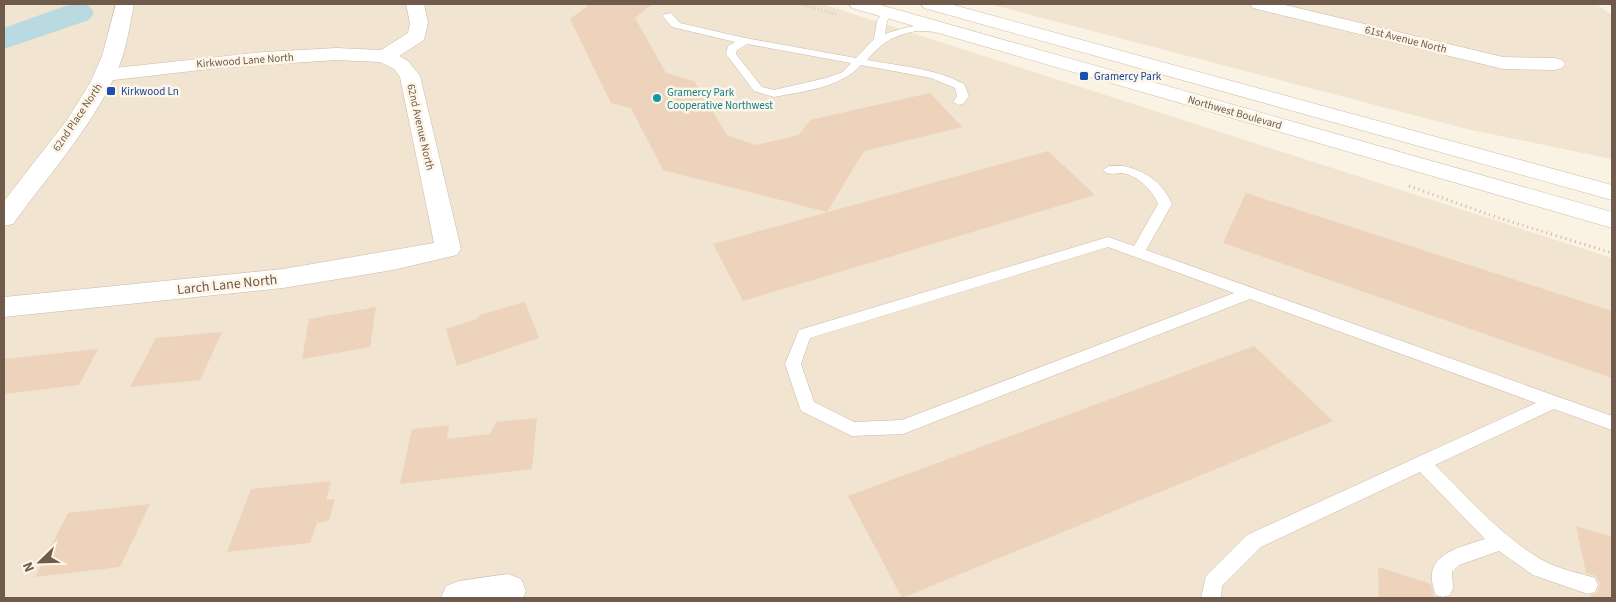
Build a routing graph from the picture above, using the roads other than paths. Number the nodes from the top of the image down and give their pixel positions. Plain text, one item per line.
1 (125, 4) edge
2 (414, 4) edge
3 (858, 4) edge
4 (930, 4) edge
5 (1259, 4) edge
6 (1320, 11) edge
7 (888, 12) junction
8 (666, 15) dead end
9 (942, 28) junction
10 (879, 40) junction
11 (745, 41) junction
12 (386, 57) junction
13 (860, 62) junction
14 (1555, 64) dead end
15 (105, 75) junction
16 (1248, 93) junction
17 (959, 102) dead end
18 (1109, 170) dead end
19 (1612, 194) edge
20 (1549, 202) junction
21 (4, 218) edge
22 (1612, 220) edge
23 (1612, 232) edge
24 (448, 249) joint
25 (1137, 252) junction
26 (1249, 293) junction
27 (4, 307) edge
28 (1553, 402) junction
29 (1612, 423) edge
30 (1422, 463) junction
31 (1503, 541) junction
32 (1588, 585) dead end
33 (1443, 588) dead end
34 (508, 591) dead end
35 (459, 598) edge
36 (1210, 598) edge

1 - 15 main road, 62nd Place North
2 - 12 main road
3 - 7 main road, Northwest Boulevard
4 - 16 main road, Northwest Boulevard
5 - 6 main road, 61st Avenue North
6 - 14 main road, 61st Avenue North
7 - 9 main road, Northwest Boulevard
7 - 10 lane
7 - 16 main road
8 - 11 lane
9 - 10 lane
9 - 20 main road, Northwest Boulevard
10 - 13 lane
11 - 13 lane
11 - 13 lane
12 - 15 main road, Kirkwood Lane North
12 - 24 main road, 62nd Avenue North
13 - 17 lane
15 - 21 main road, 62nd Place North
16 - 19 main road, Northwest Boulevard
18 - 25 lane
20 - 22 main road, Northwest Boulevard
20 - 23 main road
24 - 27 main road, Larch Lane North
25 - 26 lane
25 - 26 lane
26 - 28 lane
28 - 29 lane
28 - 30 lane
30 - 31 lane
30 - 36 lane
31 - 32 lane
31 - 33 lane
34 - 35 main road

